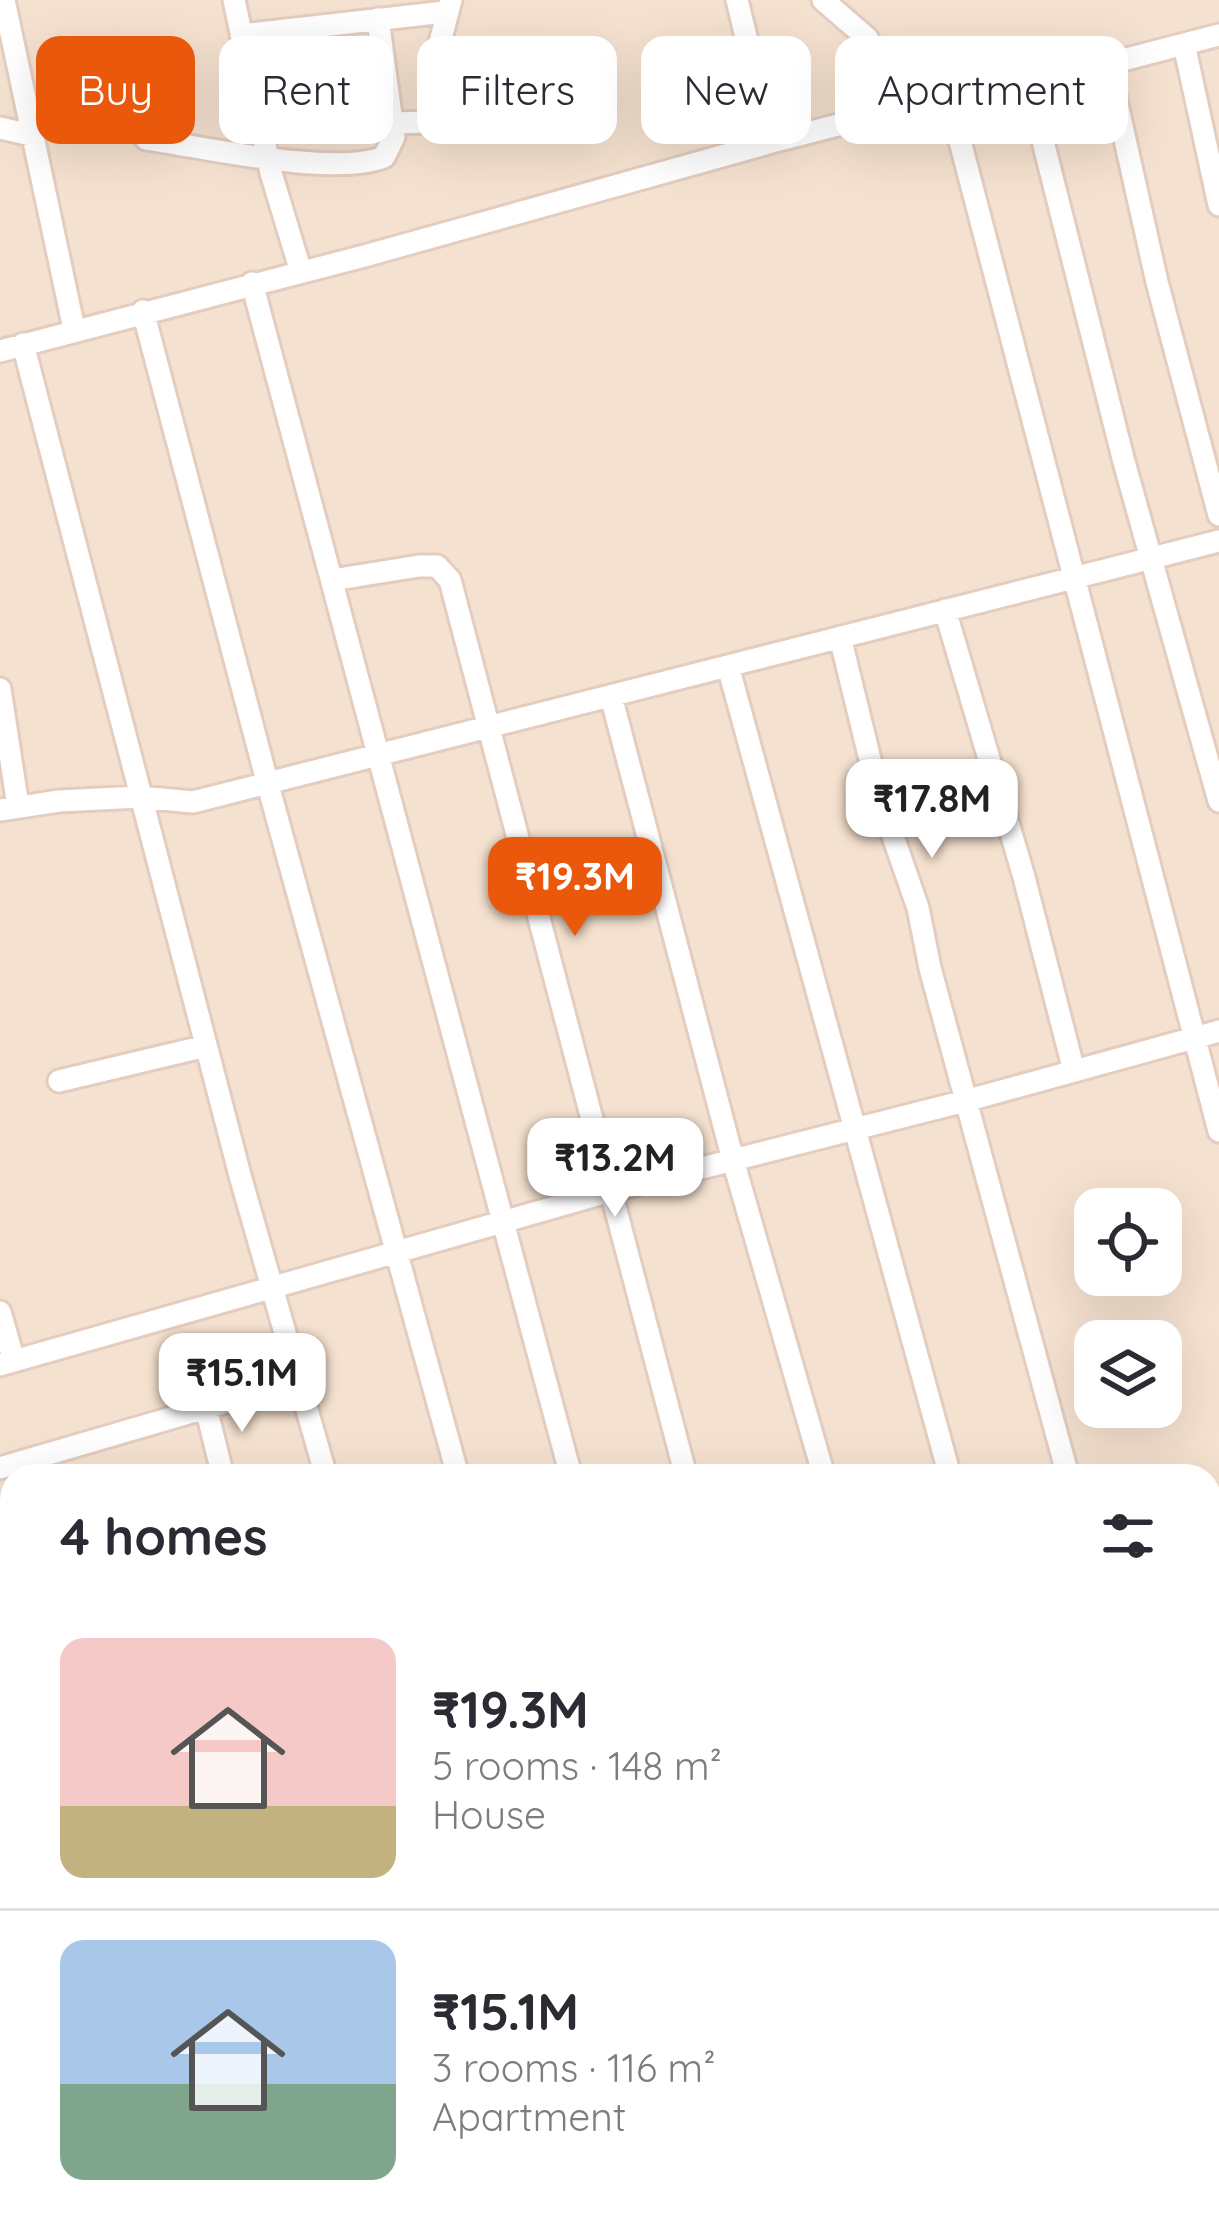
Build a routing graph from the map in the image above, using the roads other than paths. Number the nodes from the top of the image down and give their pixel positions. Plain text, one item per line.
1 (4, 0) edge
2 (234, 0) edge
3 (328, 0) edge
4 (737, 0) edge
5 (823, 0) edge
6 (448, 4) edge
7 (378, 19) junction
8 (331, 23) junction
9 (1219, 34) edge
10 (242, 35) junction
11 (380, 36) edge
12 (746, 36) edge
13 (865, 36) edge
14 (1184, 44) junction
15 (1128, 59) edge
16 (393, 123) edge
17 (0, 128) edge
18 (32, 135) junction
19 (182, 144) edge
20 (393, 144) edge
21 (765, 144) edge
22 (962, 144) edge
23 (1044, 144) edge
24 (1126, 144) edge
25 (268, 156) junction
26 (1219, 206) edge
27 (302, 272) junction
28 (252, 283) junction
29 (143, 311) junction
30 (74, 329) junction
31 (23, 344) junction
32 (0, 351) edge
33 (1219, 515) edge
34 (1219, 541) edge
35 (1150, 558) junction
36 (1074, 577) junction
37 (332, 580) junction
38 (945, 610) junction
39 (840, 637) junction
40 (728, 666) junction
41 (0, 689) edge
42 (611, 696) junction
43 (491, 728) junction
44 (379, 756) junction
45 (268, 785) junction
46 (140, 797) junction
47 (1219, 802) edge
48 (10, 808) edge
49 (1219, 1031) edge
50 (1194, 1037) junction
51 (206, 1046) junction
52 (1075, 1071) junction
53 (59, 1081) dead end
54 (969, 1100) junction
55 (852, 1129) junction
56 (1219, 1131) edge
57 (734, 1160) junction
58 (611, 1191) junction
59 (502, 1224) junction
60 (394, 1254) junction
61 (271, 1287) junction
62 (0, 1312) edge
63 (7, 1363) edge
64 (298, 1382) junction
65 (206, 1408) junction
66 (14, 1464) edge
67 (220, 1464) edge
68 (322, 1464) edge
69 (455, 1464) edge
70 (568, 1464) edge
71 (683, 1464) edge
72 (821, 1464) edge
73 (947, 1464) edge
74 (1063, 1464) edge

1 - 18 street
2 - 10 street
3 - 8 street
4 - 12 street
5 - 13 street
6 - 7 street
6 - 16 street
7 - 8 street
7 - 11 street
8 - 10 street
9 - 14 street
10 - 25 street
14 - 15 street
14 - 26 street
17 - 18 street
18 - 30 street
19 - 25 street
20 - 25 street
21 - 27 street
22 - 36 street
23 - 35 street
24 - 33 street
25 - 27 street
27 - 28 street
28 - 29 street
28 - 37 street
29 - 30 street
29 - 45 street
30 - 31 street
31 - 32 street
31 - 46 street
34 - 35 street
35 - 36 street
35 - 47 street
36 - 38 street
36 - 50 street
37 - 43 street
37 - 44 street
38 - 39 street
38 - 52 street
39 - 40 street
39 - 54 street
40 - 42 street
40 - 55 street
41 - 48 street
42 - 43 street
42 - 57 street
43 - 44 street
43 - 58 street
44 - 45 street
44 - 59 street
45 - 46 street
45 - 60 street
46 - 48 street
46 - 51 street
49 - 50 street
50 - 52 street
50 - 56 street
51 - 53 street
51 - 61 street
52 - 54 street
54 - 55 street
54 - 74 street
55 - 57 street
55 - 73 street
57 - 58 street
57 - 72 street
58 - 59 street
58 - 71 street
59 - 60 street
59 - 70 street
60 - 61 street
60 - 69 street
61 - 63 street
61 - 64 street
62 - 63 street
64 - 65 street
64 - 68 street
65 - 66 street
65 - 67 street

